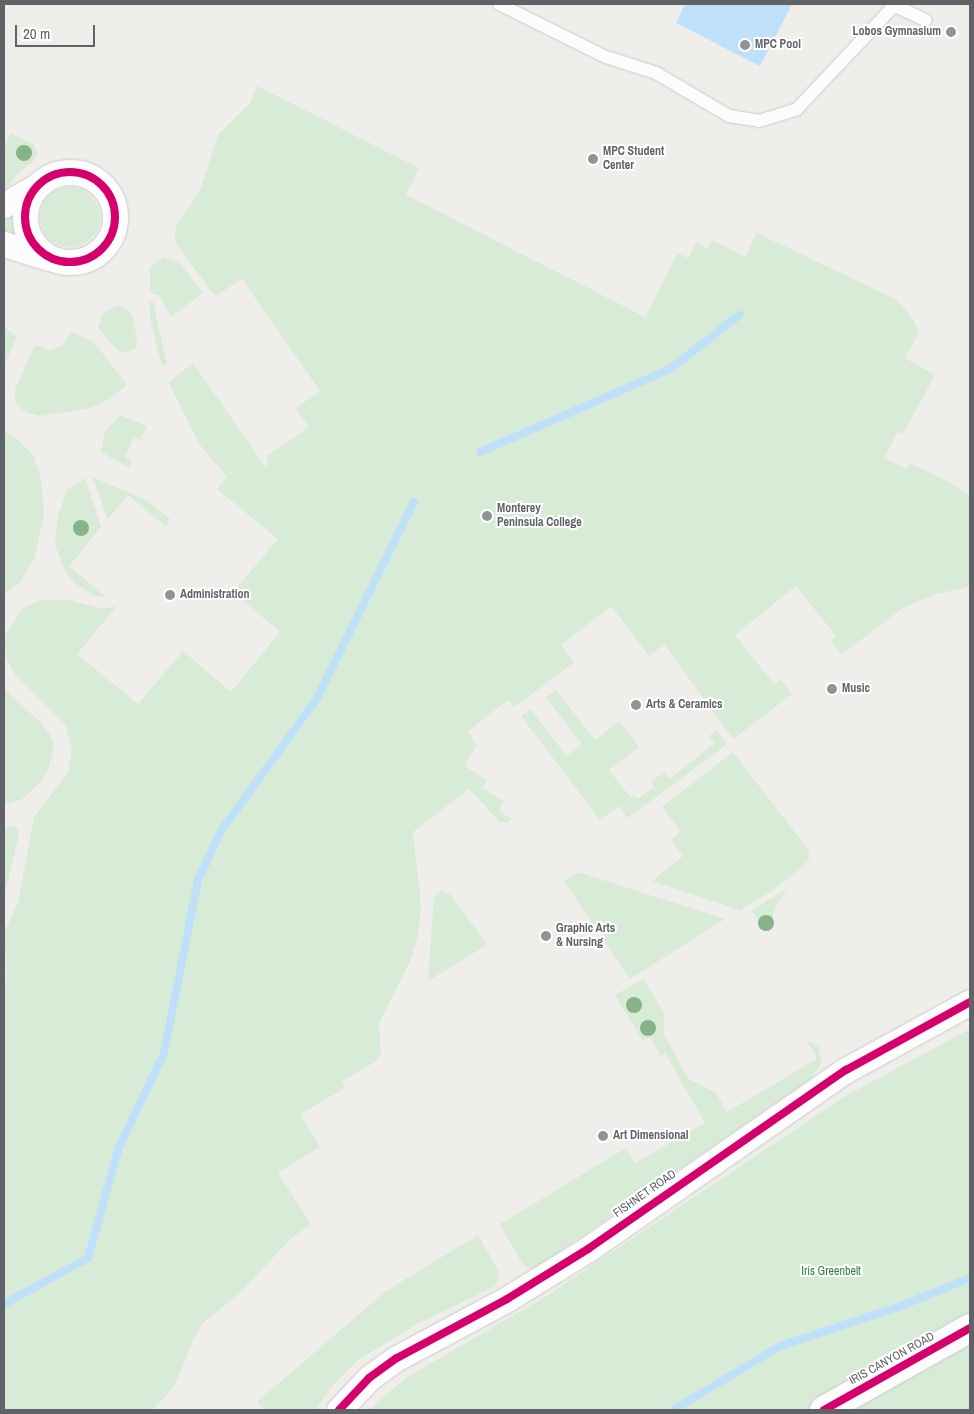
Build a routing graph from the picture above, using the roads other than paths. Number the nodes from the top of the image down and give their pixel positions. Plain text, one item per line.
1 (499, 4) edge
2 (893, 5) edge
3 (925, 20) dead end
4 (37, 186) junction
5 (4, 205) edge
6 (4, 244) edge
7 (56, 259) junction
8 (970, 1002) edge
9 (970, 1328) edge
10 (339, 1410) edge
11 (824, 1410) edge

1 - 2 lane
2 - 3 lane
4 - 5 street
4 - 7 street
4 - 7 street
6 - 7 street
8 - 10 street, FISHNET ROAD
9 - 11 street, IRIS CANYON ROAD

